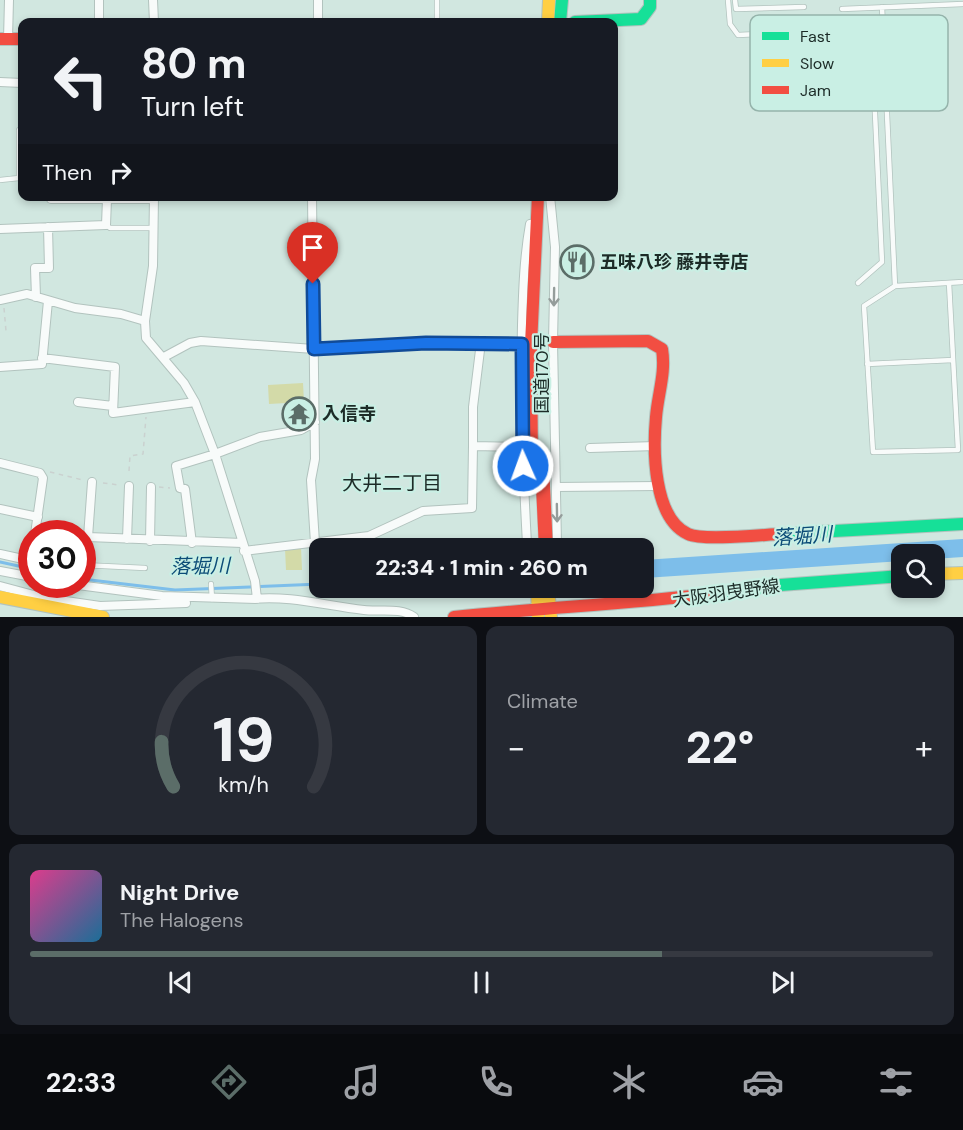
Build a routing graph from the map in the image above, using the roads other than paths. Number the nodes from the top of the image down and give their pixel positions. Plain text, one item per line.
1 (9, 0) edge
2 (99, 0) edge
3 (153, 0) edge
4 (318, 0) edge
5 (437, 0) edge
6 (549, 0) edge
7 (562, 0) edge
8 (650, 0) edge
9 (728, 0) edge
10 (735, 0) edge
11 (963, 4) edge
12 (804, 7) dead end
13 (882, 8) junction
14 (842, 9) dead end
15 (882, 15) edge
16 (99, 18) edge
17 (154, 18) edge
18 (318, 18) edge
19 (437, 18) edge
20 (548, 18) edge
21 (560, 18) edge
22 (618, 20) edge
23 (750, 34) edge
24 (4, 39) edge
25 (0, 82) edge
26 (18, 83) edge
27 (875, 111) edge
28 (887, 111) edge
29 (18, 178) edge
30 (0, 180) edge
31 (107, 201) edge
32 (154, 201) edge
33 (312, 201) edge
34 (536, 201) edge
35 (537, 201) edge
36 (549, 201) edge
37 (550, 201) edge
38 (106, 225) junction
39 (48, 227) junction
40 (154, 228) junction
41 (0, 229) edge
42 (963, 282) edge
43 (858, 283) dead end
44 (949, 283) junction
45 (895, 286) junction
46 (36, 297) junction
47 (2, 299) edge
48 (48, 301) junction
49 (145, 321) junction
50 (481, 342) junction
51 (553, 342) junction
52 (522, 344) junction
53 (314, 349) junction
54 (164, 357) junction
55 (42, 358) junction
56 (953, 360) junction
57 (867, 364) junction
58 (0, 367) edge
59 (78, 402) dead end
60 (195, 402) junction
61 (113, 406) junction
62 (315, 422) junction
63 (472, 446) junction
64 (656, 446) junction
65 (522, 447) junction
66 (590, 448) dead end
67 (960, 450) edge
68 (215, 454) junction
69 (0, 463) edge
70 (537, 465) junction
71 (92, 482) road end
72 (129, 486) dead end
73 (556, 486) junction
74 (657, 486) junction
75 (151, 487) dead end
76 (0, 509) edge
77 (38, 517) junction
78 (37, 520) edge
79 (87, 520) edge
80 (963, 524) edge
81 (315, 538) edge
82 (354, 538) edge
83 (535, 538) edge
84 (545, 538) edge
85 (127, 540) junction
86 (96, 541) edge
87 (150, 541) junction
88 (192, 543) junction
89 (309, 543) edge
90 (243, 547) junction
91 (0, 554) edge
92 (18, 557) edge
93 (96, 566) edge
94 (145, 568) dead end
95 (0, 571) edge
96 (963, 573) edge
97 (18, 574) edge
98 (945, 574) edge
99 (891, 577) edge
100 (211, 584) dead end
101 (0, 586) edge
102 (96, 588) edge
103 (256, 592) junction
104 (0, 597) edge
105 (212, 597) junction
106 (44, 602) junction
107 (544, 612) edge
108 (103, 617) edge
109 (414, 617) edge
110 (454, 617) edge

1 - 24 street
2 - 16 street
3 - 17 street
4 - 18 street
5 - 19 lane
6 - 20 main road
7 - 21 main road
8 - 22 main road
9 - 23 lane
10 - 12 lane
11 - 13 lane
13 - 14 lane
13 - 15 lane
25 - 26 street
27 - 43 lane
28 - 45 lane
29 - 30 lane
31 - 38 street
32 - 40 street
33 - 53 street
34 - 52 street
35 - 70 main road, 国道170号
36 - 70 main road, 国道170号
37 -> 51 street
38 - 39 street
38 - 40 lane
39 - 41 street
39 - 46 street
40 - 49 street
42 - 44 lane
44 - 45 lane
44 - 56 lane
45 - 57 lane
46 - 47 street
46 - 48 street
48 - 49 street
48 - 55 street
49 - 54 street
50 - 52 street
50 - 53 street
50 - 63 street
51 - 64 main road
51 - 73 street
52 - 65 street
53 - 54 street
53 - 62 street
54 - 60 street
55 - 58 street
55 - 61 street
56 - 57 lane
56 - 67 lane
57 - 67 lane
59 - 61 street
60 - 61 street
60 - 68 street
62 - 68 street
62 - 81 street
63 - 65 street
63 - 82 street
64 - 66 street
64 - 74 main road
73 -> 65 street
68 - 88 street
68 - 90 street
69 - 77 street
70 - 83 main road, 国道170号
70 - 84 main road, 国道170号, bridge
71 - 79 street
72 - 85 street
73 - 74 street
74 - 80 main road
75 - 87 street
76 - 77 street
77 - 78 street
85 - 86 street
85 - 87 street
87 - 88 street
88 - 90 street
89 - 90 street
90 - 103 street
91 - 92 street
93 - 94 lane
95 - 97 street
96 - 98 main road
99 - 107 main road, 大阪羽曳野線
100 - 105 lane
101 - 106 street
102 - 105 street
103 - 105 street
103 - 106 street
103 - 109 street
104 - 106 main road
106 - 108 main road
107 - 110 main road, 大阪羽曳野線

